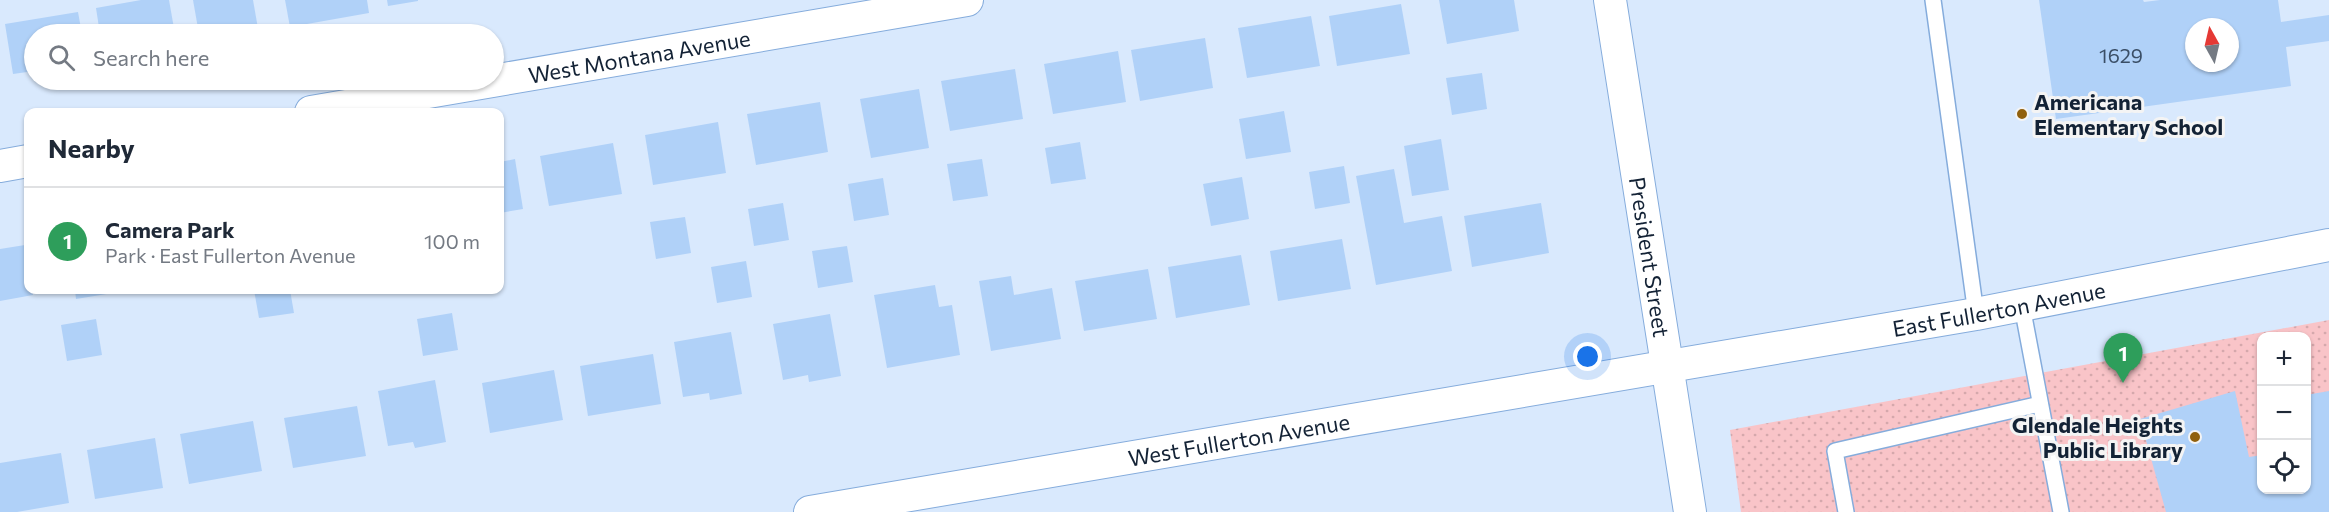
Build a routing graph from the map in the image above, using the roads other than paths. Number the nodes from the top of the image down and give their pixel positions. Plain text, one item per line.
1 (967, 0) edge
2 (1610, 0) edge
3 (1933, 0) edge
4 (504, 79) edge
5 (439, 90) edge
6 (333, 108) edge
7 (24, 162) edge
8 (0, 166) edge
9 (2329, 246) edge
10 (2022, 306) junction
11 (1976, 314) junction
12 (1666, 365) junction
13 (2040, 404) junction
14 (810, 512) edge
15 (1690, 512) edge
16 (1846, 512) edge
17 (2061, 512) edge

1 - 4 street, West Montana Avenue
2 - 12 street, President Street
3 - 11 lane
5 - 6 street, West Montana Avenue
7 - 8 street
9 - 10 street, East Fullerton Avenue
10 - 11 street, East Fullerton Avenue
10 - 13 lane
11 - 12 street, East Fullerton Avenue
12 - 14 street, West Fullerton Avenue
12 - 15 street, President Street
13 - 16 lane
13 - 17 lane

